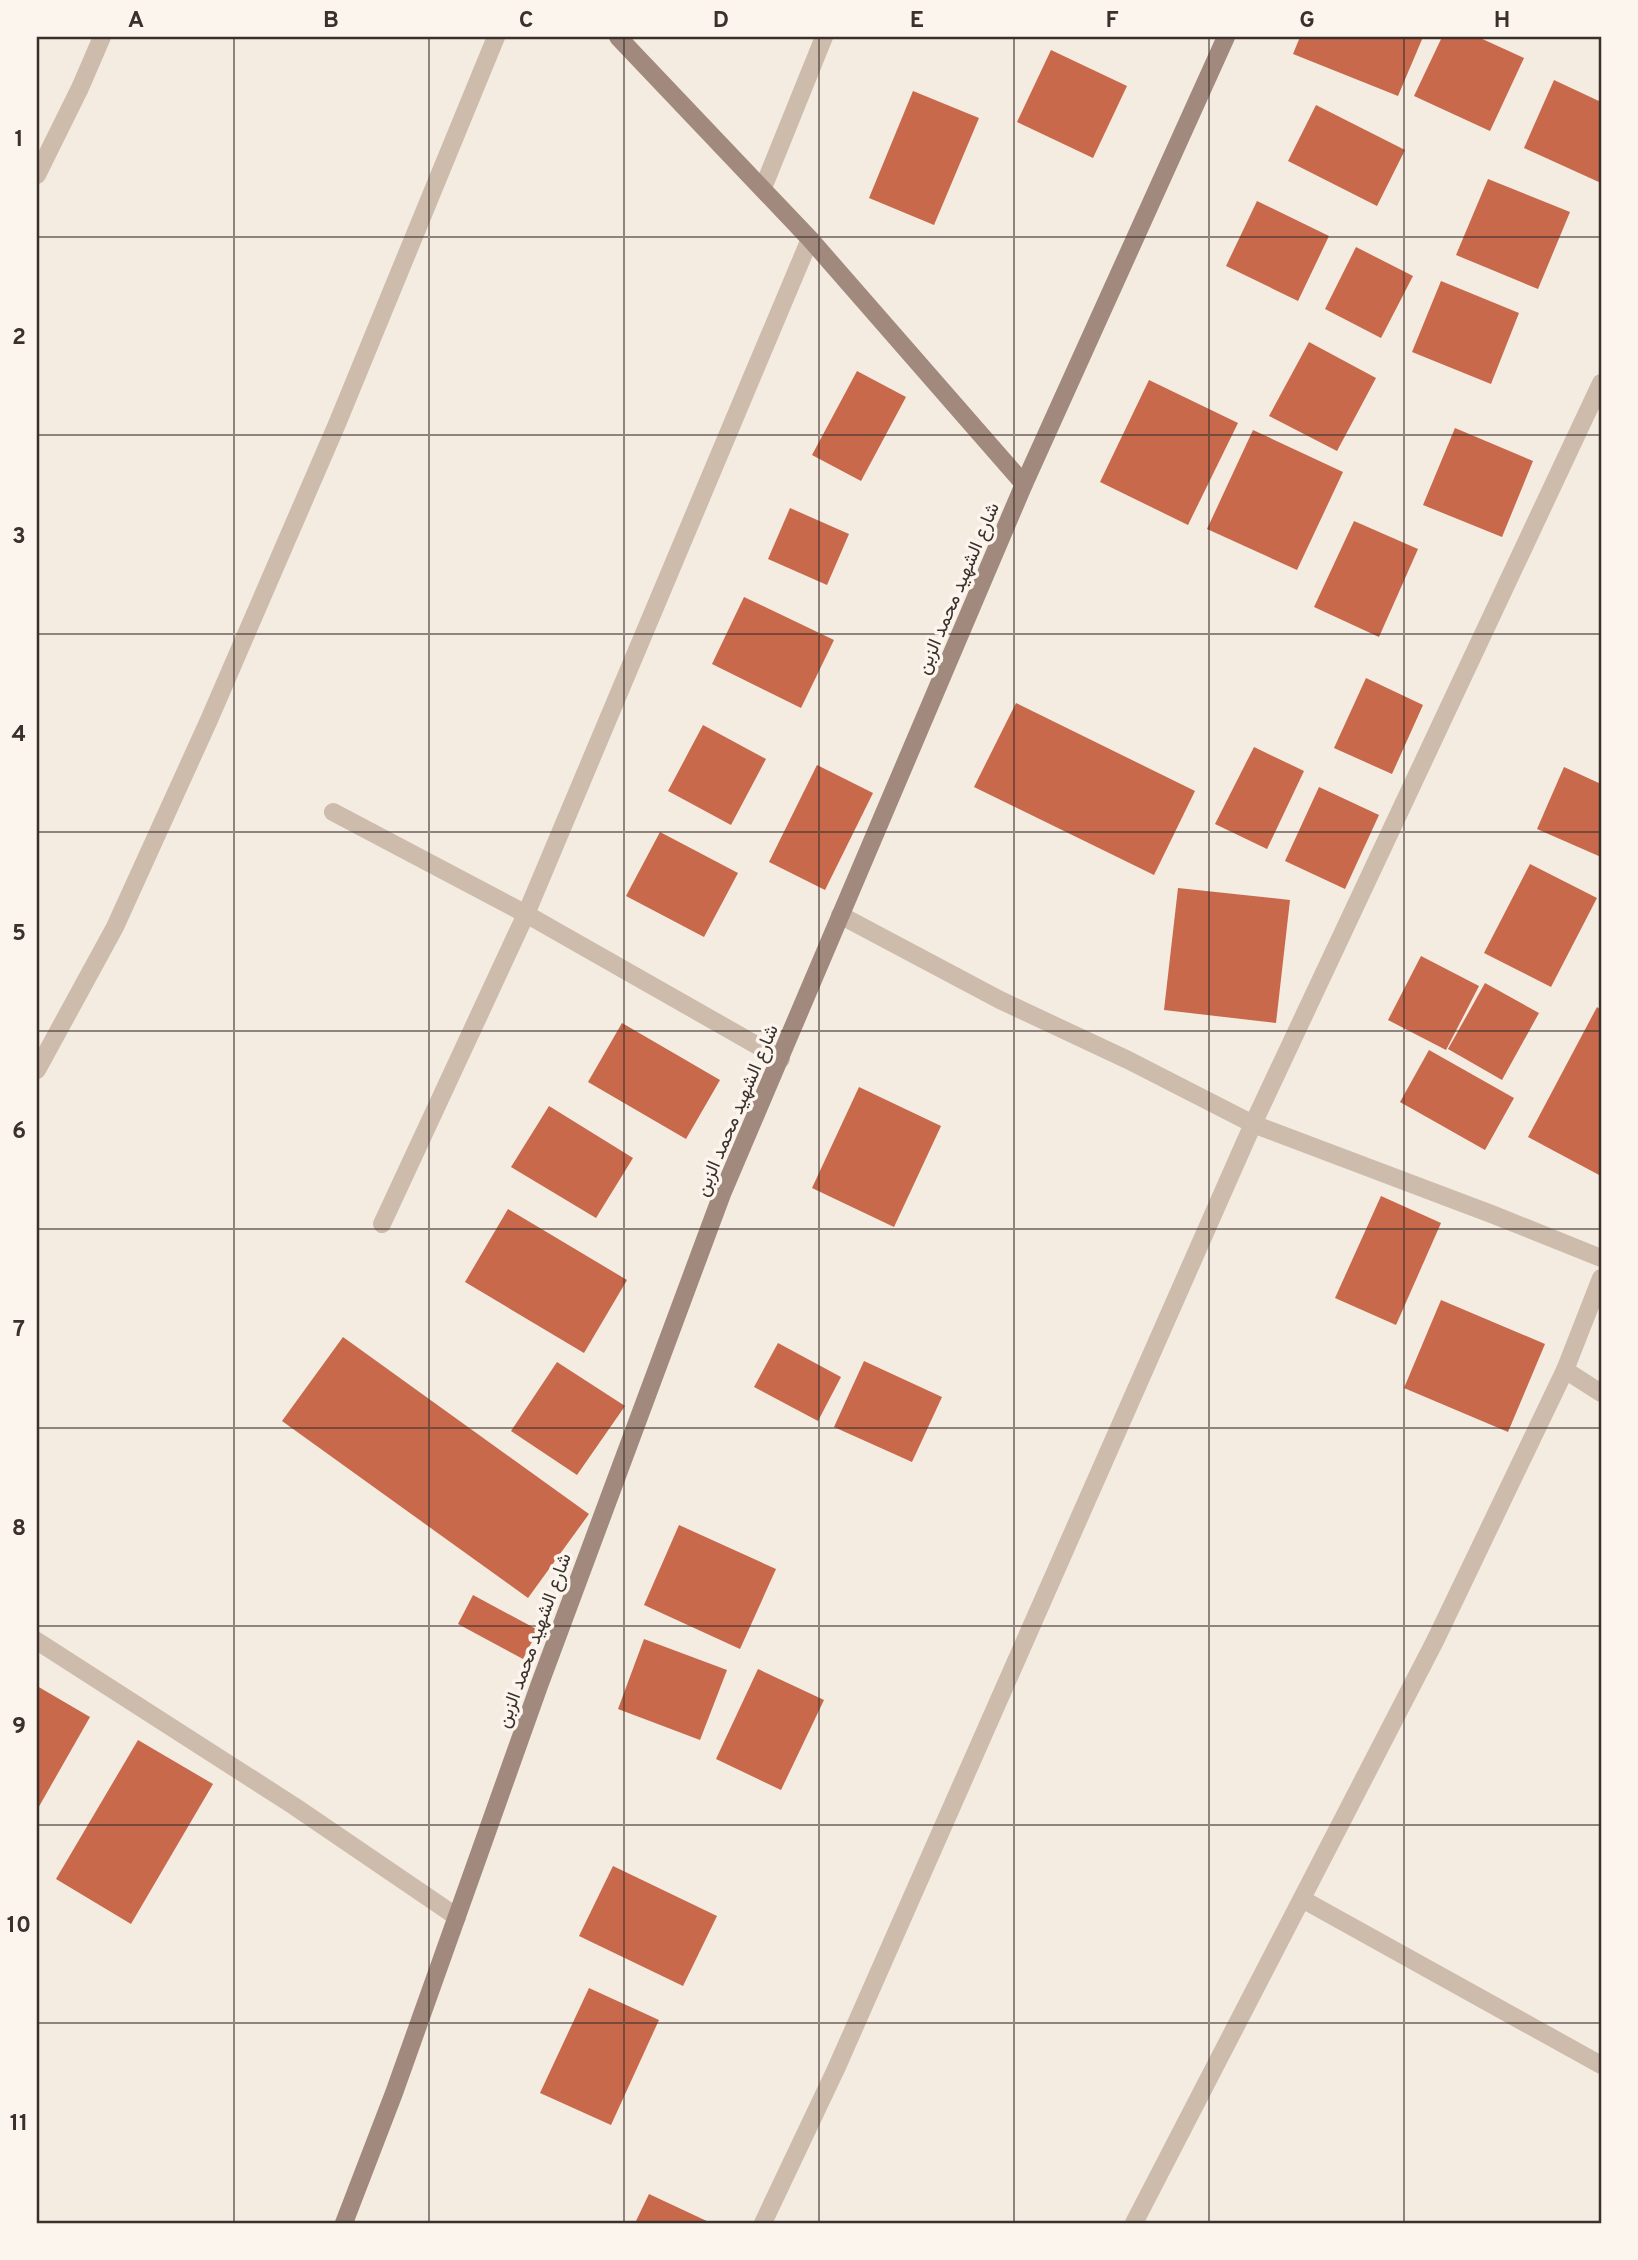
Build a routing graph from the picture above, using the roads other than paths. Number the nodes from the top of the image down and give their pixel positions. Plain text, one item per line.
1 (102, 37) edge
2 (496, 37) edge
3 (618, 37) edge
4 (824, 37) edge
5 (1226, 37) edge
6 (37, 175) edge
7 (763, 188) junction
8 (810, 239) junction
9 (1601, 383) edge
10 (1024, 484) junction
11 (333, 812) dead end
12 (526, 914) junction
13 (840, 915) junction
14 (781, 1059) junction
15 (37, 1070) edge
16 (1253, 1124) junction
17 (382, 1224) dead end
18 (1601, 1258) edge
19 (1601, 1278) edge
20 (1564, 1370) junction
21 (1601, 1393) edge
22 (37, 1641) edge
23 (1302, 1899) junction
24 (457, 1917) junction
25 (1601, 2065) edge
26 (344, 2223) edge
27 (763, 2223) edge
28 (1134, 2223) edge

1 - 6 street
2 - 15 street
3 - 7 street
4 - 7 street
5 - 10 street, شارع الشهيد محمد الزبن
7 - 8 street
8 - 10 street
8 - 12 street
9 - 16 street
10 - 13 street, شارع الشهيد محمد الزبن
11 - 12 street
12 - 14 street
12 - 17 street
13 - 14 street, شارع الشهيد محمد الزبن
13 - 16 street
14 - 24 street, شارع الشهيد محمد الزبن
16 - 18 street
16 - 27 street
19 - 20 street
20 - 21 street
20 - 23 street
22 - 24 street
23 - 25 street
23 - 28 street
24 - 26 street, شارع الشهيد محمد الزبن

